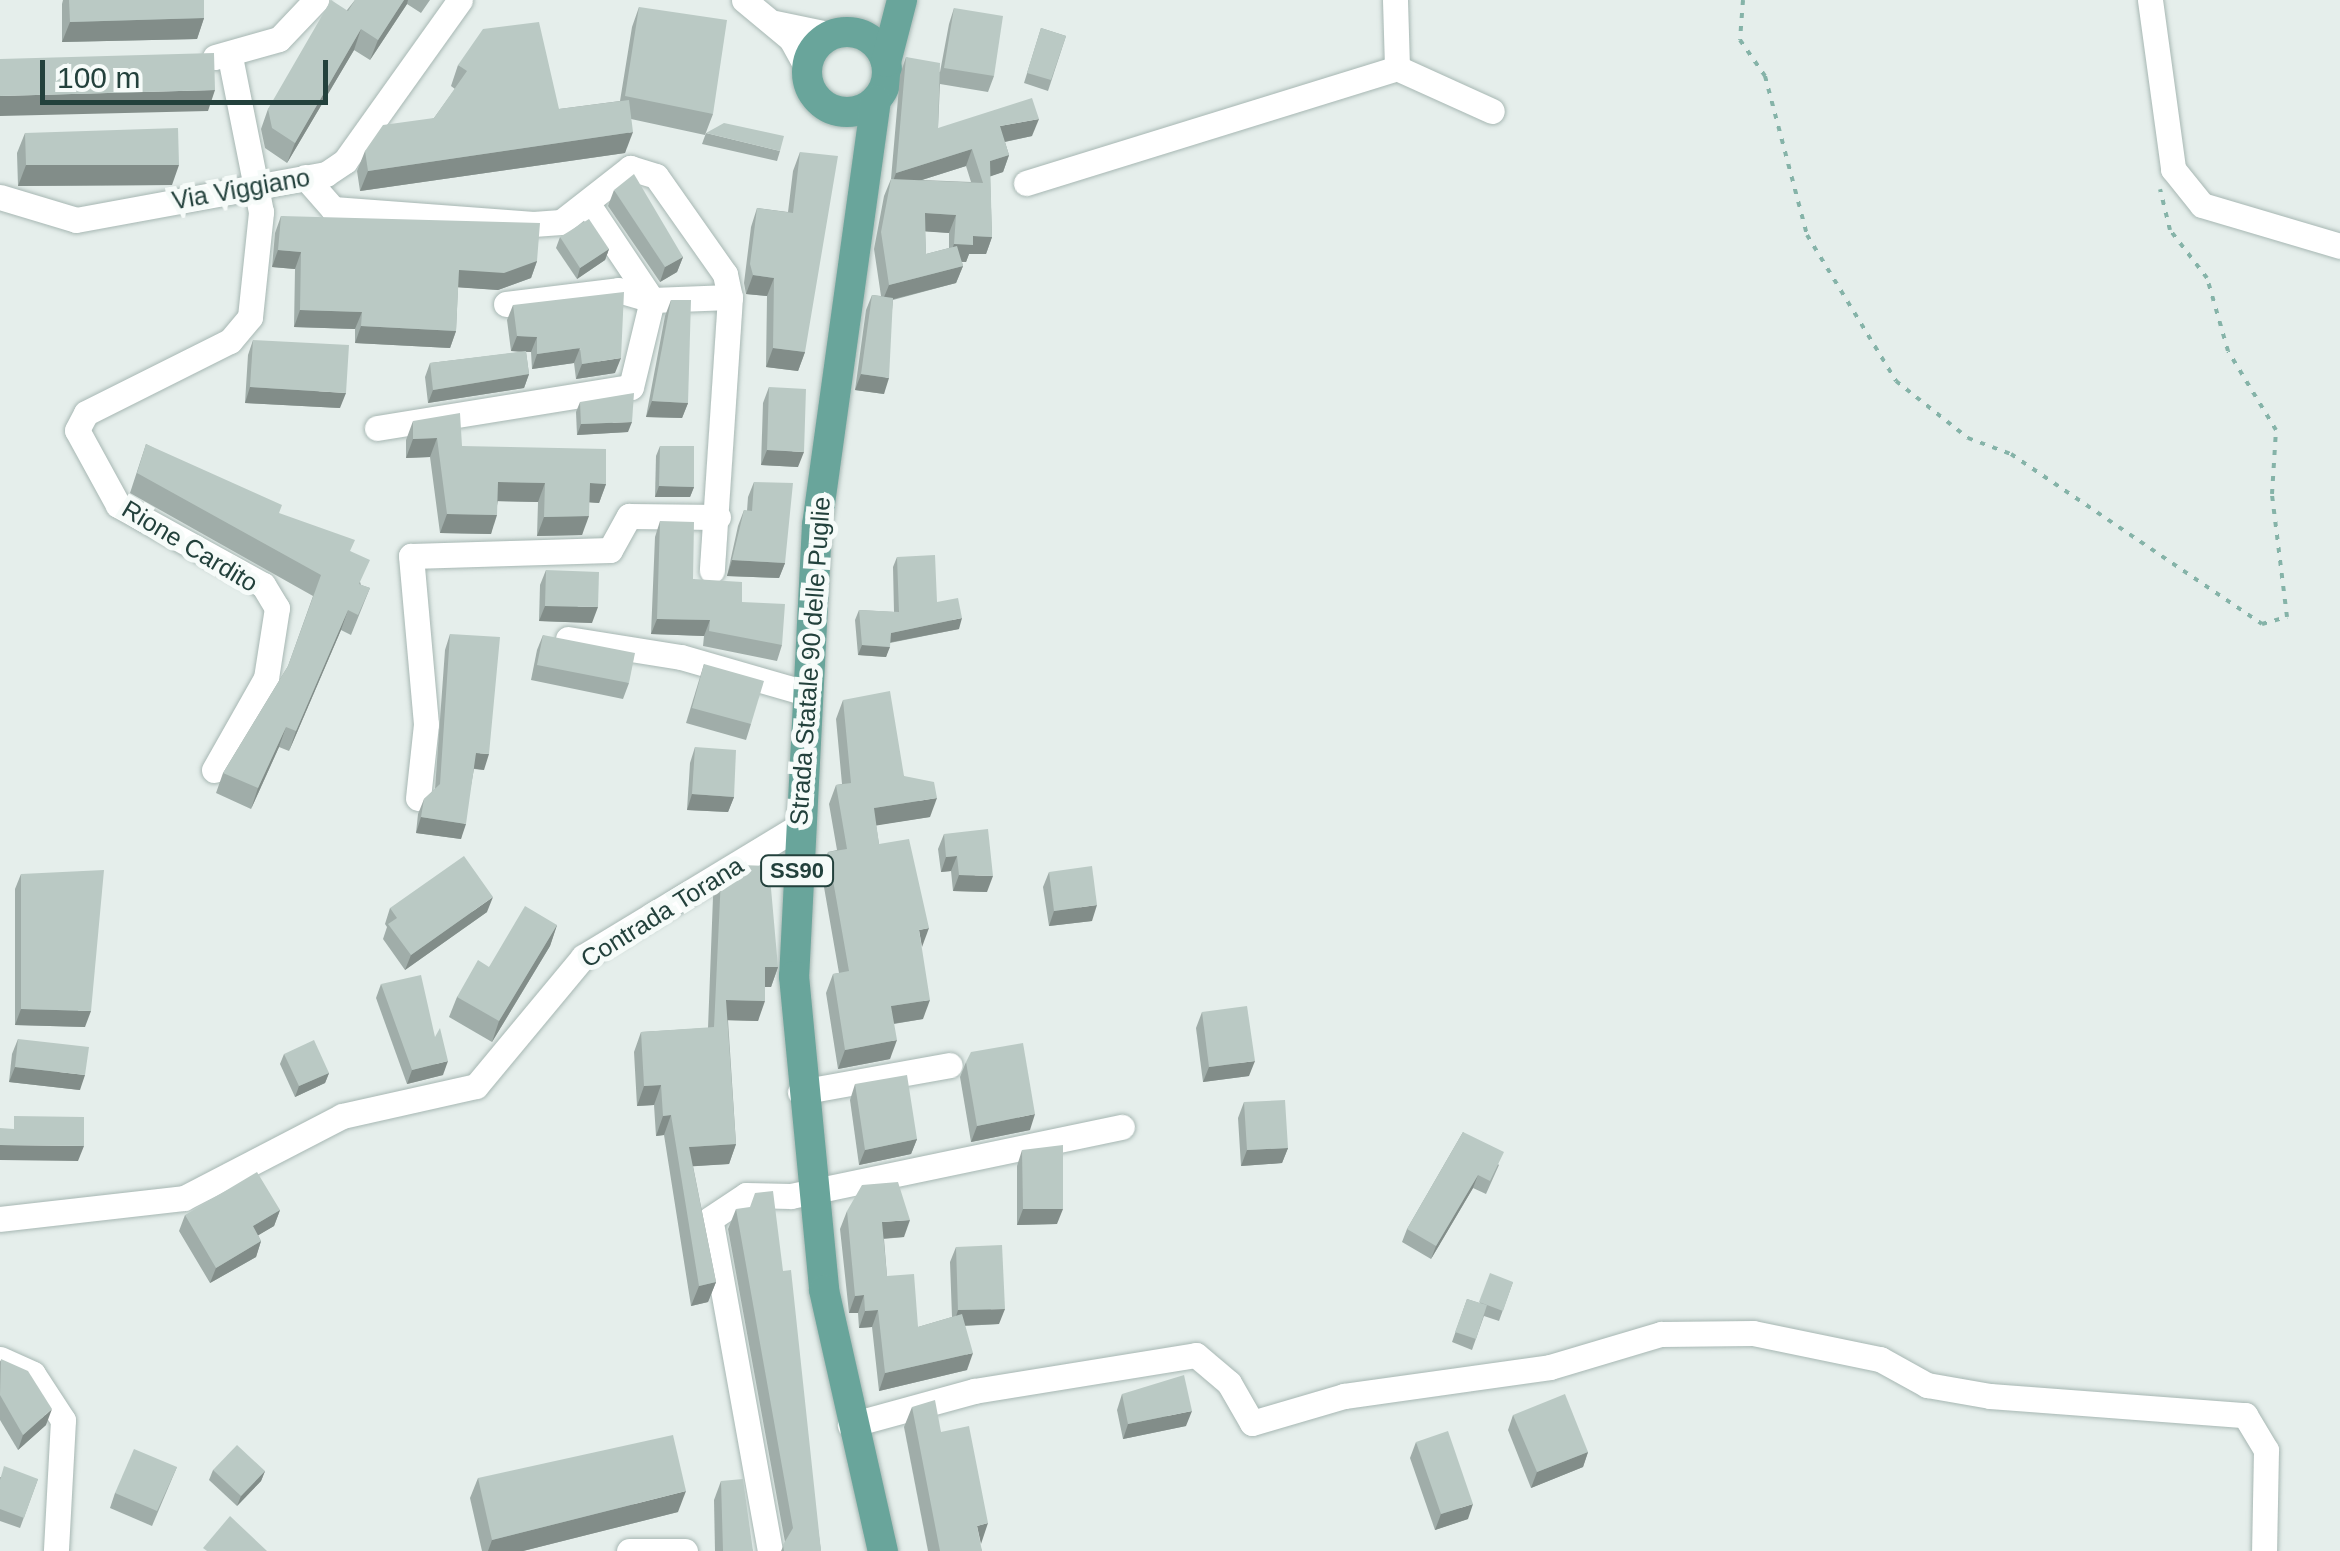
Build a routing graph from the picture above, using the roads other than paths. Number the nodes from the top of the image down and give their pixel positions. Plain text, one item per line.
1 (316, 0) edge
2 (460, 0) edge
3 (744, 0) edge
4 (888, 0) edge
5 (902, 0) edge
6 (1396, 0) edge
7 (2150, 0) edge
8 (775, 23) junction
9 (847, 35) junction
10 (230, 56) junction
11 (192, 58) edge
12 (886, 62) junction
13 (807, 68) junction
14 (1396, 68) junction
15 (876, 100) junction
16 (830, 108) junction
17 (1492, 111) dead end
18 (305, 178) junction
19 (256, 183) junction
20 (1026, 183) dead end
21 (860, 186) junction
22 (0, 197) edge
23 (587, 203) junction
24 (2340, 246) edge
25 (730, 298) junction
26 (652, 300) junction
27 (506, 304) dead end
28 (377, 428) dead end
29 (718, 517) junction
30 (712, 570) dead end
31 (568, 640) edge
32 (806, 693) junction
33 (214, 770) dead end
34 (418, 798) dead end
35 (798, 827) junction
36 (950, 1065) dead end
37 (800, 1092) junction
38 (1122, 1128) dead end
39 (810, 1191) junction
40 (0, 1219) edge
41 (0, 1359) edge
42 (850, 1425) junction
43 (56, 1551) edge
44 (629, 1551) edge
45 (685, 1551) edge
46 (770, 1551) edge
47 (883, 1551) edge
48 (2264, 1551) edge

1 - 10 street
2 - 18 street, Via Viggiano
3 - 8 street
4 - 9 main road
5 - 12 main road, Strada Statale 90 delle Puglie / SS90
6 - 14 street
7 - 24 street
8 - 9 street
8 - 13 street
9 - 12 main road
9 - 13 main road
10 - 11 street
10 - 19 street, Rione Cardito
12 - 15 main road, Strada Statale 90 delle Puglie / SS90
13 - 16 main road, Strada Statale 90 delle Puglie / SS90
14 - 17 street
14 - 20 street
15 - 16 main road
15 - 21 main road, Strada Statale 90 delle Puglie / SS90
16 - 21 main road, Strada Statale 90 delle Puglie / SS90
18 - 19 street, Via Viggiano
18 - 23 street
19 - 22 street, Via Viggiano
19 - 33 street, Rione Cardito
21 - 32 main road, Strada Statale 90 delle Puglie / SS90
23 - 25 street
23 - 26 street
25 - 26 street
25 - 29 street
26 - 27 street
26 - 28 street
29 - 30 street
29 - 34 street
31 - 32 street
32 - 35 main road, Strada Statale 90 delle Puglie / SS90
35 - 37 main road, Strada Statale 90 delle Puglie / SS90
35 - 40 street, Contrada Torana
36 - 37 street
37 - 39 main road, Strada Statale 90 delle Puglie / SS90
38 - 39 street
39 - 42 main road, Strada Statale 90 delle Puglie / SS90
39 - 46 street
41 - 43 street
42 - 47 main road, Strada Statale 90 delle Puglie / SS90
42 - 48 street
44 - 45 street

